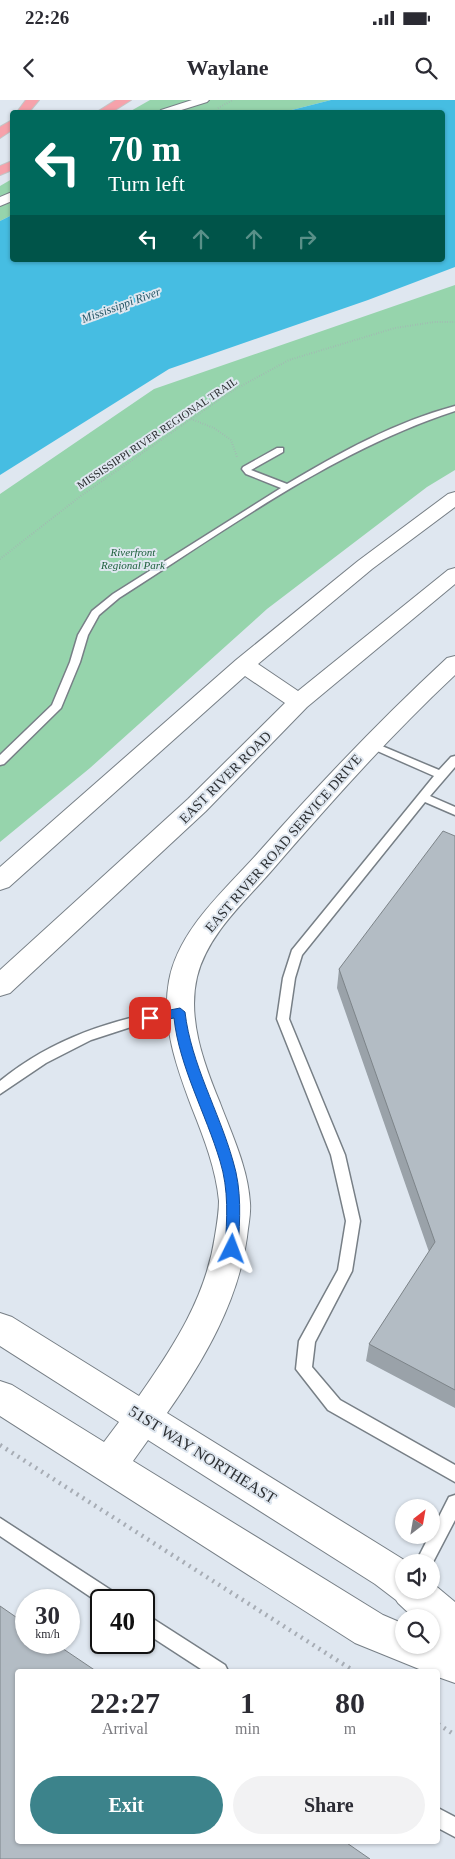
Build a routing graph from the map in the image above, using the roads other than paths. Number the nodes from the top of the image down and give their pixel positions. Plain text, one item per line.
1 (33, 100) edge
2 (109, 100) edge
3 (125, 100) edge
4 (203, 100) edge
5 (25, 110) edge
6 (95, 110) edge
7 (107, 110) edge
8 (171, 110) edge
9 (10, 126) edge
10 (0, 134) edge
11 (455, 408) edge
12 (280, 450) dead end
13 (288, 488) junction
14 (455, 498) edge
15 (455, 574) edge
16 (455, 663) edge
17 (244, 665) junction
18 (299, 702) junction
19 (370, 744) junction
20 (455, 760) edge
21 (0, 761) edge
22 (441, 775) junction
23 (422, 797) junction
24 (455, 811) edge
25 (0, 881) edge
26 (0, 986) edge
27 (180, 1012) junction
28 (0, 1089) edge
29 (0, 1328) edge
30 (0, 1397) edge
31 (144, 1417) junction
32 (109, 1464) junction
33 (455, 1474) edge
34 (455, 1502) edge
35 (0, 1526) edge
36 (428, 1554) edge
37 (395, 1577) edge
38 (94, 1589) edge
39 (421, 1599) edge
40 (455, 1627) edge
41 (155, 1629) edge
42 (395, 1640) edge
43 (430, 1654) edge
44 (455, 1664) edge
45 (215, 1669) edge
46 (440, 1817) edge
47 (455, 1828) edge

1 - 5 highway
2 - 6 highway
3 - 7 highway
4 - 8 street
9 - 10 highway
11 - 13 lane
12 - 13 lane
13 - 21 lane
14 - 17 street
15 - 18 street, EAST RIVER ROAD
16 - 19 street, EAST RIVER ROAD SERVICE DRIVE
17 - 18 street
17 - 25 street
18 - 26 street, EAST RIVER ROAD
19 - 22 lane
19 - 27 street, EAST RIVER ROAD SERVICE DRIVE
20 - 22 lane
22 - 23 lane
23 - 24 lane
23 - 33 lane
27 - 28 lane
27 - 31 street, EAST RIVER ROAD SERVICE DRIVE
29 - 31 street, 51ST WAY NORTHEAST
30 - 32 street
31 - 32 street, EAST RIVER ROAD SERVICE DRIVE
31 - 37 street, 51ST WAY NORTHEAST
32 - 42 street
34 - 36 lane
35 - 38 lane
39 - 40 street
41 - 45 lane
43 - 44 street
46 - 47 lane

